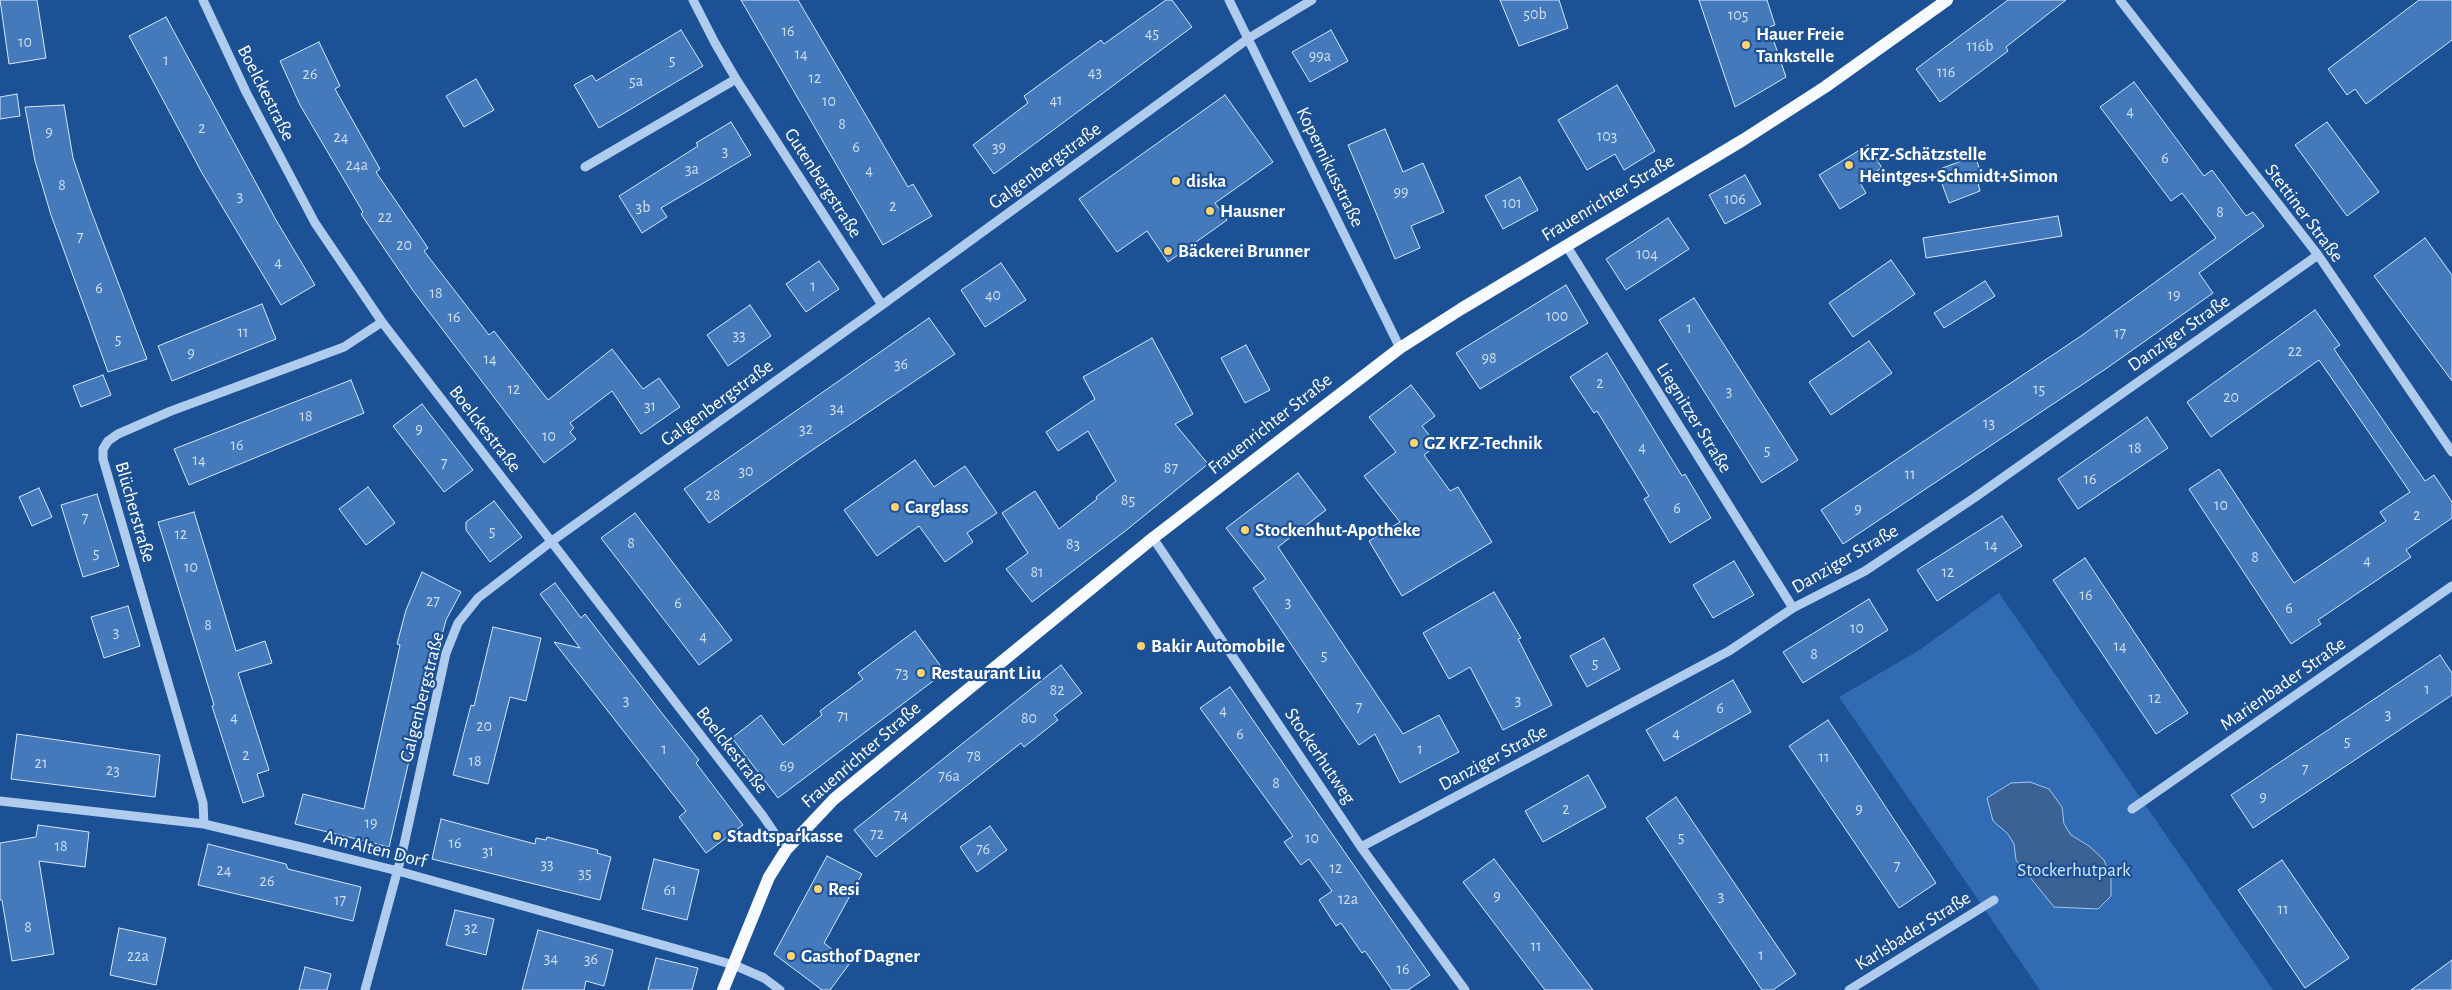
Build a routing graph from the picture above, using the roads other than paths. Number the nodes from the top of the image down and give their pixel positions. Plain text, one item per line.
1 (203, 0) edge
2 (693, 0) edge
3 (1228, 0) edge
4 (1312, 0) edge
5 (1947, 0) edge
6 (2120, 0) edge
7 (1249, 38) junction
8 (736, 79) junction
9 (585, 167) dead end
10 (1566, 245) junction
11 (2318, 256) junction
12 (882, 305) junction
13 (382, 322) junction
14 (1400, 348) junction
15 (2452, 452) edge
16 (1153, 538) junction
17 (552, 541) junction
18 (2452, 586) edge
19 (1794, 608) junction
20 (0, 801) edge
21 (2132, 809) dead end
22 (204, 824) junction
23 (1361, 847) junction
24 (786, 850) junction
25 (398, 871) junction
26 (1994, 900) dead end
27 (734, 965) junction
28 (365, 990) edge
29 (723, 990) edge
30 (780, 990) edge
31 (1465, 990) edge
32 (1849, 990) edge

1 - 13 street, Boelckestraße
2 - 8 street, Gutenbergstraße
3 - 7 street, Kopernikusstraße
4 - 7 street, Galgenbergstraße
5 - 10 main road, Frauenrichter Straße
6 - 11 street, Stettiner Straße
7 - 12 street, Galgenbergstraße
7 - 14 street, Kopernikusstraße
8 - 9 street
8 - 12 street, Gutenbergstraße
10 - 14 main road, Frauenrichter Straße
10 - 19 street, Liegnitzer Straße
11 - 15 street, Stettiner Straße
11 - 19 street, Danziger Straße
12 - 17 street, Galgenbergstraße
13 - 17 street, Boelckestraße
13 - 22 street, Blücherstraße
14 - 16 main road, Frauenrichter Straße
16 - 23 street, Stockerhutweg
16 - 24 main road, Frauenrichter Straße
17 - 24 street, Boelckestraße
17 - 25 street, Galgenbergstraße
18 - 21 street, Marienbader Straße
19 - 23 street, Danziger Straße
20 - 22 street, Am Alten Dorf
22 - 25 street, Am Alten Dorf
23 - 31 street, Stockerhutweg
24 - 27 main road, Frauenrichter Straße
25 - 27 street, Am Alten Dorf
25 - 28 street, Galgenbergstraße
26 - 32 street, Karlsbader Straße
27 - 29 main road, Frauenrichter Straße
27 - 30 street, Am Alten Dorf

